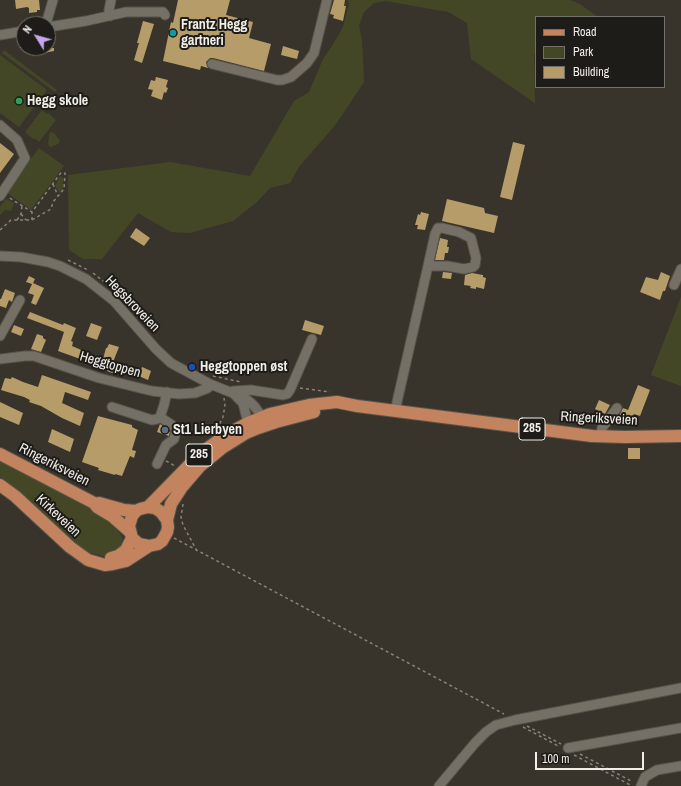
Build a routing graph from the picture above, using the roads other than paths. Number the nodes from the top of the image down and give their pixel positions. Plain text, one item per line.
1 (53, 0) edge
2 (111, 0) edge
3 (327, 0) edge
4 (165, 15) dead end
5 (48, 16) edge
6 (110, 16) junction
7 (56, 26) edge
8 (16, 32) edge
9 (0, 35) edge
10 (212, 64) dead end
11 (0, 125) edge
12 (1, 195) edge
13 (0, 256) edge
14 (428, 266) junction
15 (681, 269) edge
16 (674, 285) dead end
17 (20, 300) dead end
18 (0, 336) edge
19 (312, 339) dead end
20 (0, 359) edge
21 (213, 380) junction
22 (167, 392) junction
23 (229, 393) junction
24 (112, 407) dead end
25 (617, 408) dead end
26 (396, 411) junction
27 (160, 417) junction
28 (256, 423) junction
29 (601, 436) junction
30 (681, 436) edge
31 (0, 454) edge
32 (159, 461) road end
33 (0, 485) edge
34 (94, 503) junction
35 (142, 509) junction
36 (167, 520) junction
37 (131, 534) junction
38 (149, 546) junction
39 (100, 562) junction
40 (681, 688) edge
41 (681, 728) edge
42 (568, 748) dead end
43 (681, 766) edge
44 (439, 786) edge
45 (641, 786) edge

1 - 5 street
2 - 6 street
3 - 10 street
4 - 6 street
6 - 7 street
8 - 9 street
11 - 12 street
13 - 21 street, Hegsbroveien
14 - 14 street
14 - 26 street
15 - 16 street
17 - 18 street
19 - 23 street
20 - 22 street, Heggtoppen
21 - 22 street, Heggtoppen
21 - 23 street, Hegsbroveien
22 - 27 street
23 - 28 street
23 - 28 street, Hegsbroveien
24 - 27 street
25 - 29 street
26 - 28 main road, Ringeriksveien / 285
26 - 29 main road, Ringeriksveien / 285
27 - 32 street
28 - 35 main road, Ringeriksveien / 285
28 - 36 main road, Ringeriksveien / 285
29 - 30 main road, Ringeriksveien / 285
31 - 34 main road, Ringeriksveien
33 - 39 main road, Kirkeveien
34 - 35 main road, Ringeriksveien
34 - 37 main road, Ringeriksveien
35 - 36 main road
35 - 37 main road, 285
36 - 38 main road, 285
37 - 38 main road
37 - 39 main road
38 - 39 main road, Kirkeveien
40 - 44 street
41 - 42 street
43 - 45 street

